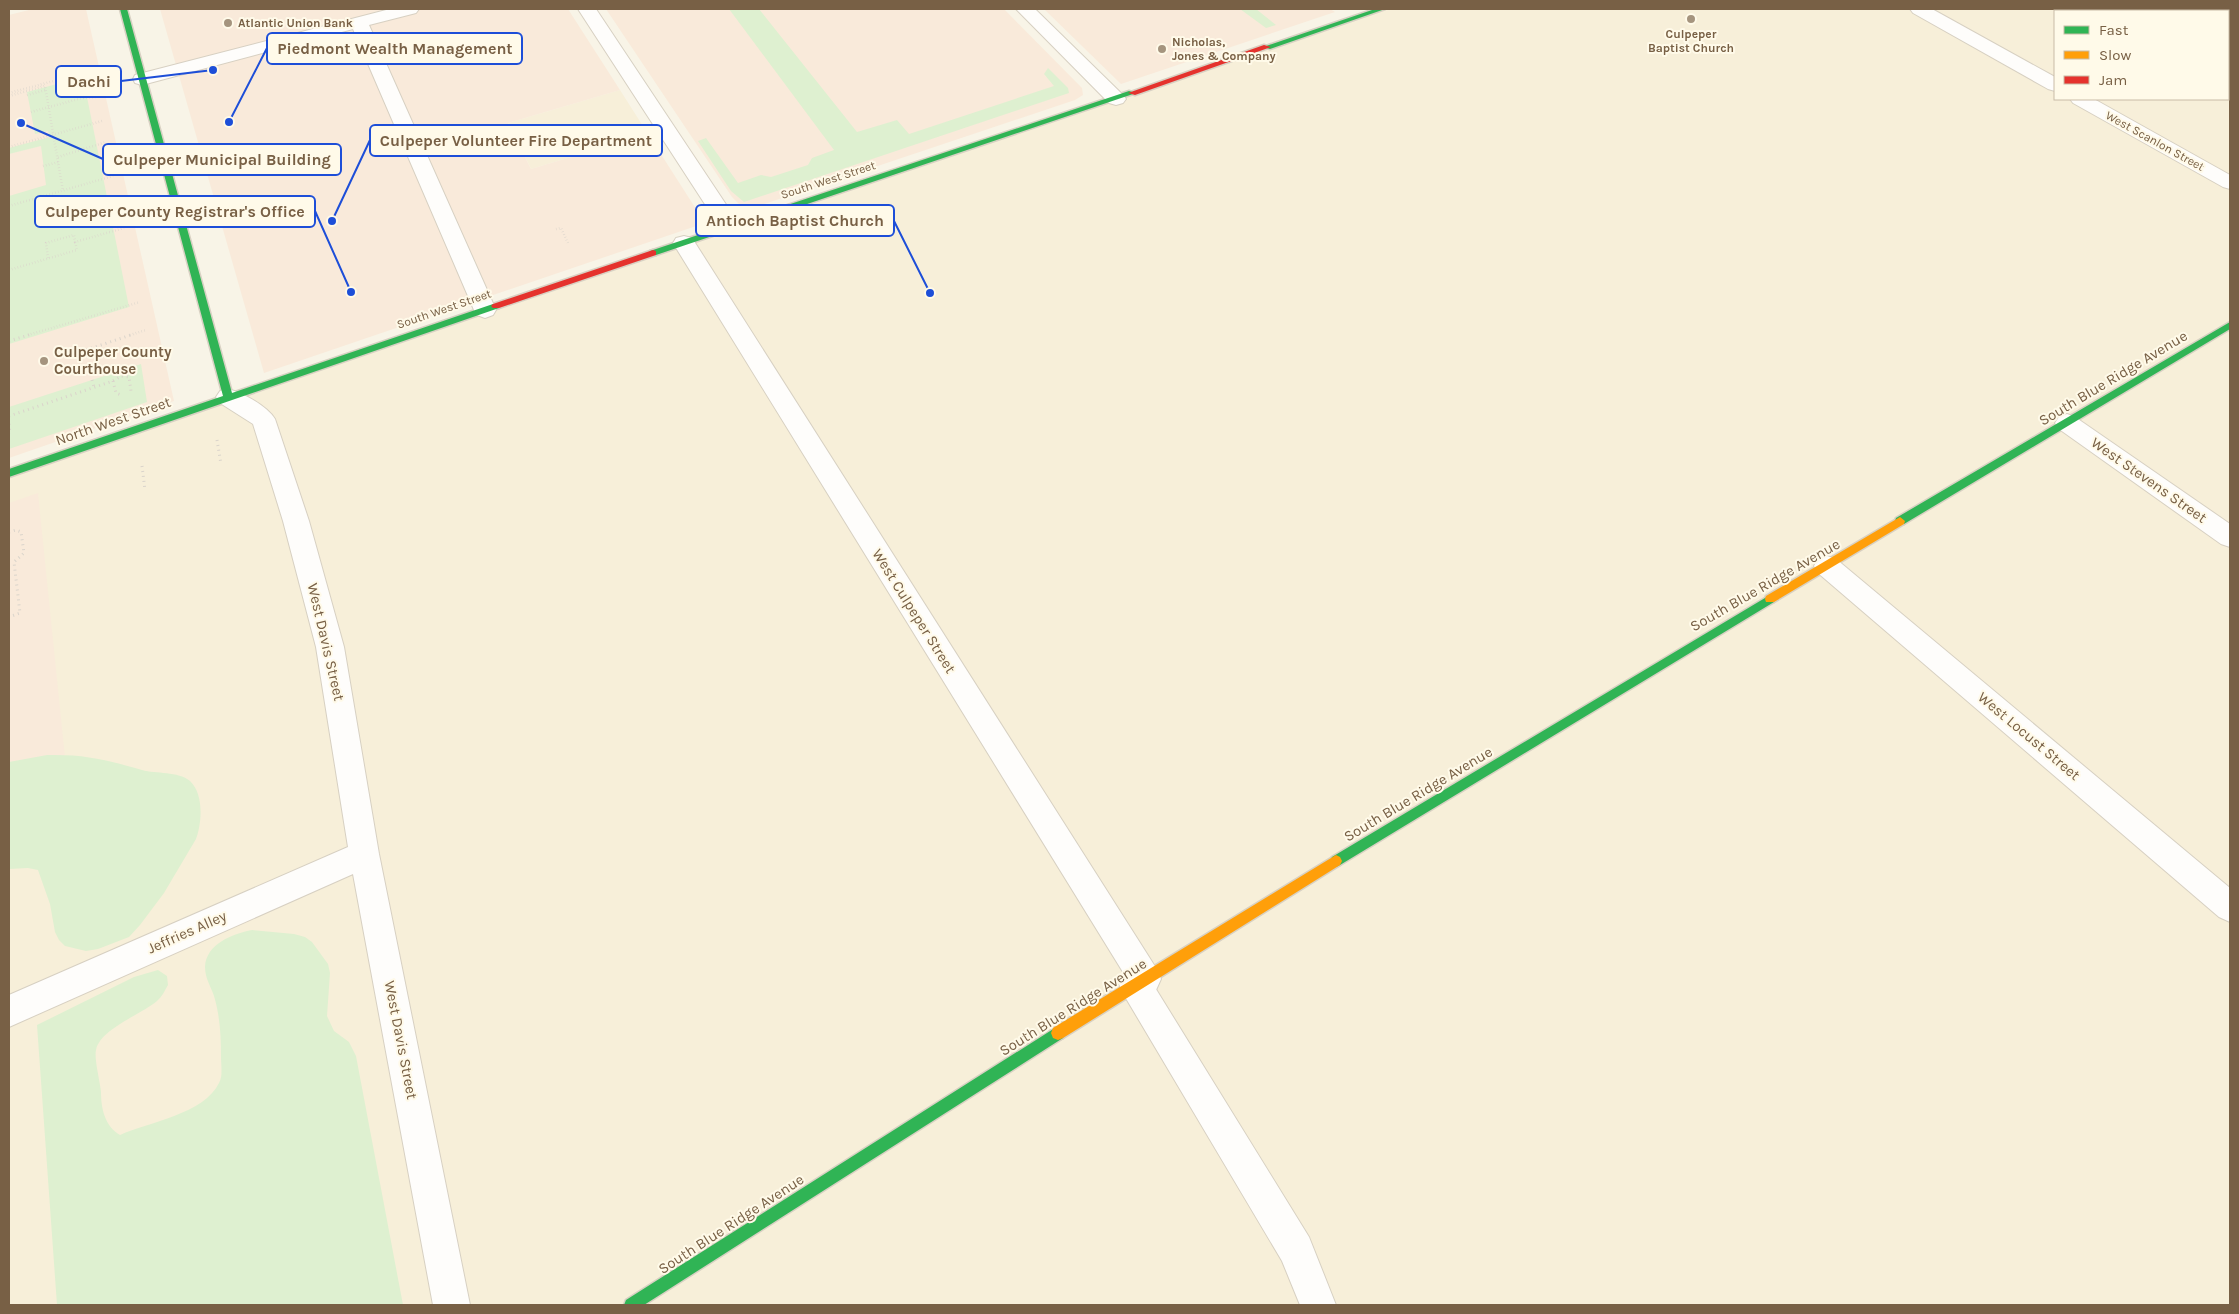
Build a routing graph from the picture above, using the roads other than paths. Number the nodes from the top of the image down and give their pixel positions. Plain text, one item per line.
1 (123, 9) edge
2 (410, 9) edge
3 (587, 9) edge
4 (1026, 9) edge
5 (1381, 9) edge
6 (1919, 9) edge
7 (359, 22) junction
8 (142, 79) junction
9 (2054, 84) edge
10 (1116, 99) junction
11 (2082, 100) edge
12 (2230, 183) edge
13 (730, 227) junction
14 (684, 243) junction
15 (485, 310) junction
16 (2230, 325) edge
17 (228, 397) junction
18 (2068, 423) junction
19 (9, 473) edge
20 (2230, 537) edge
21 (1827, 566) junction
22 (364, 854) junction
23 (2230, 907) edge
24 (1140, 981) junction
25 (9, 1011) edge
26 (452, 1305) edge
27 (631, 1305) edge
28 (1318, 1305) edge

1 - 8 street
2 - 7 street
3 - 13 street
4 - 10 street
5 - 10 street, South West Street
6 - 9 street
7 - 8 street
7 - 15 street
8 - 17 street
10 - 13 street, South West Street
11 - 12 street, West Scanlon Street
13 - 14 street, South West Street
14 - 15 street, South West Street
14 - 24 street, West Culpeper Street
15 - 17 street, South West Street
16 - 18 street, South Blue Ridge Avenue
17 - 19 street, North West Street
17 - 22 street, West Davis Street
18 - 20 street, West Stevens Street
18 - 21 street, South Blue Ridge Avenue
21 - 23 street, West Locust Street
21 - 24 street, South Blue Ridge Avenue
22 - 25 street, Jeffries Alley
22 - 26 street, West Davis Street
24 - 27 street, South Blue Ridge Avenue
24 - 28 street, West Culpeper Street

